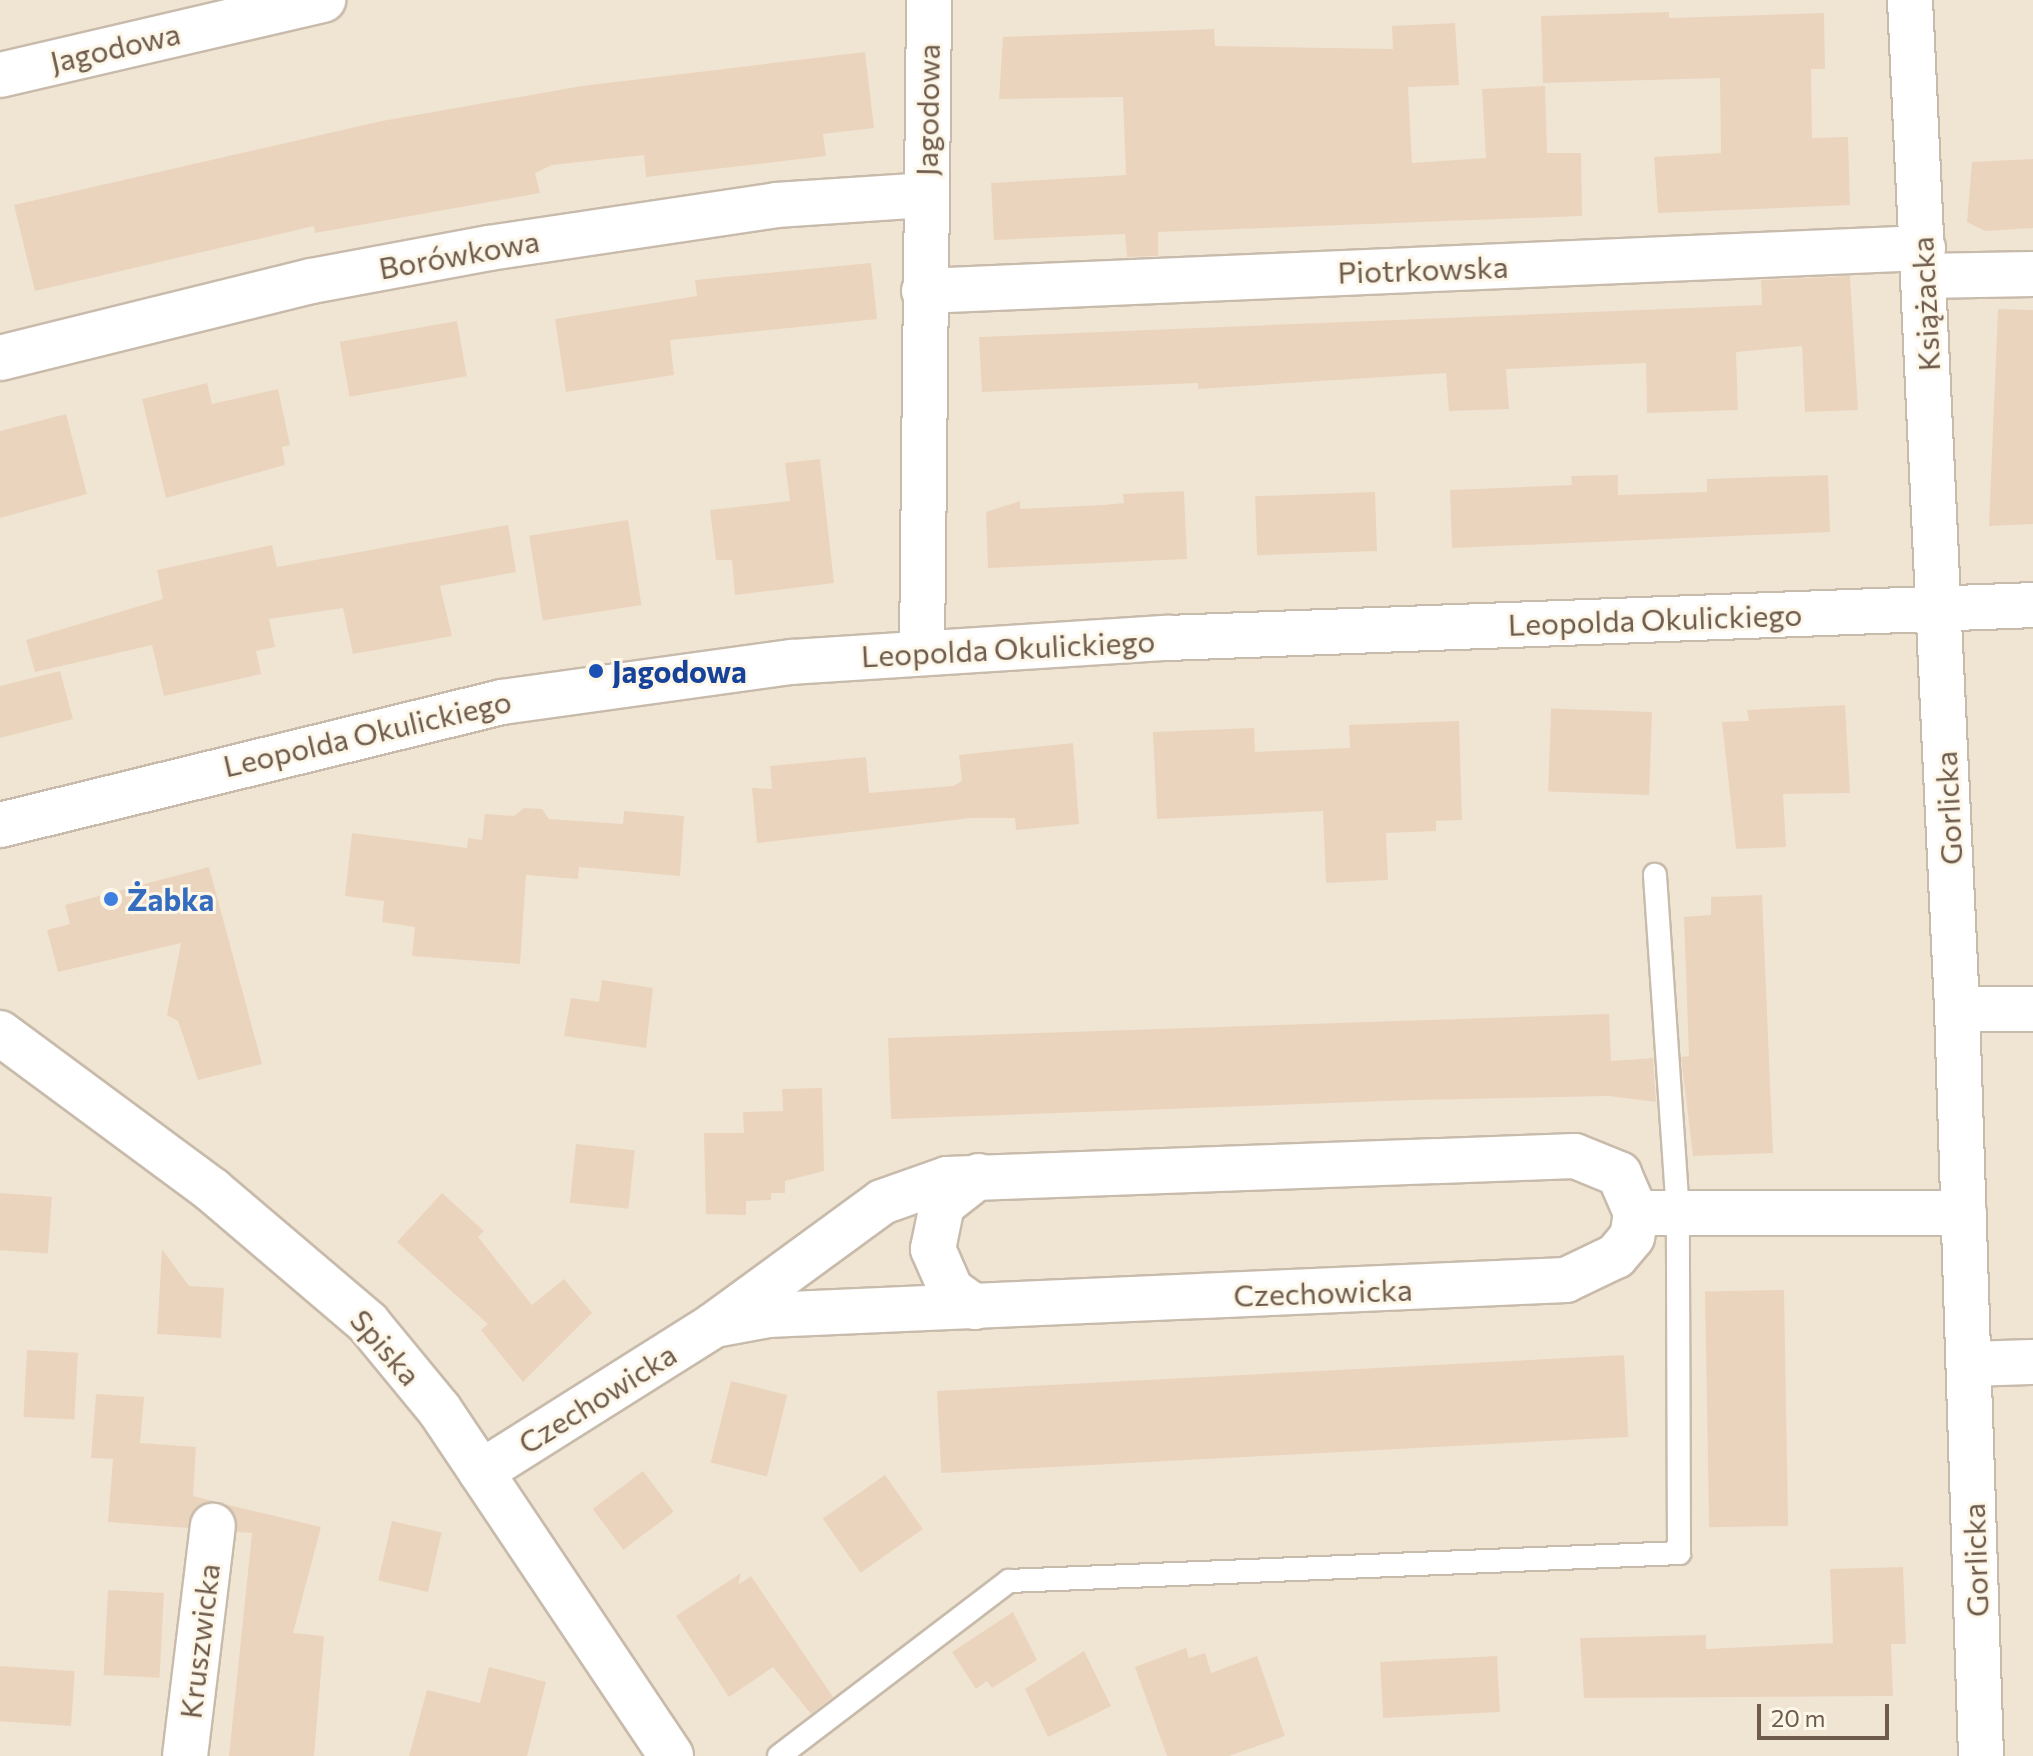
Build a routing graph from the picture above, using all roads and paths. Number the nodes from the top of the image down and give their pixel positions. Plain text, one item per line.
1 (323, 0) edge
2 (929, 0) edge
3 (1910, 0) edge
4 (0, 75) edge
5 (925, 195) junction
6 (1924, 262) junction
7 (2033, 274) edge
8 (924, 291) junction
9 (0, 358) edge
10 (2033, 605) edge
11 (1939, 608) junction
12 (922, 651) junction
13 (0, 825) edge
14 (1655, 875) dead end
15 (1957, 1009) junction
16 (2033, 1009) edge
17 (0, 1033) edge
18 (979, 1176) junction
19 (1657, 1213) junction
20 (1964, 1213) junction
21 (975, 1307) junction
22 (714, 1325) junction
23 (2033, 1362) edge
24 (1969, 1364) junction
25 (481, 1472) junction
26 (213, 1526) dead end
27 (653, 1749) edge
28 (185, 1756) edge
29 (779, 1756) edge
30 (1981, 1756) edge

1 - 4 street, Jagodowa
2 - 5 street, Jagodowa
3 - 6 street, Książacka
5 - 8 street, Jagodowa
5 - 9 street, Borówkowa
6 - 7 street, Piotrkowska
6 - 8 street, Piotrkowska
6 - 11 street, Książacka
8 - 12 street, Jagodowa
10 - 11 street, Leopolda Okulickiego
11 - 12 street, Leopolda Okulickiego
11 - 15 street, Gorlicka
12 - 13 street, Leopolda Okulickiego
14 - 19 lane
15 - 16 street
15 - 20 street, Gorlicka
17 - 25 street, Spiska
18 - 19 street, Czechowicka
18 - 21 street
18 - 22 street, Czechowicka
19 - 20 street
19 - 21 street, Czechowicka
19 - 29 lane
20 - 24 street, Gorlicka
21 - 22 street, Czechowicka
22 - 25 street, Czechowicka
23 - 24 street
24 - 30 street, Gorlicka
25 - 27 street, Spiska
26 - 28 street, Kruszwicka

